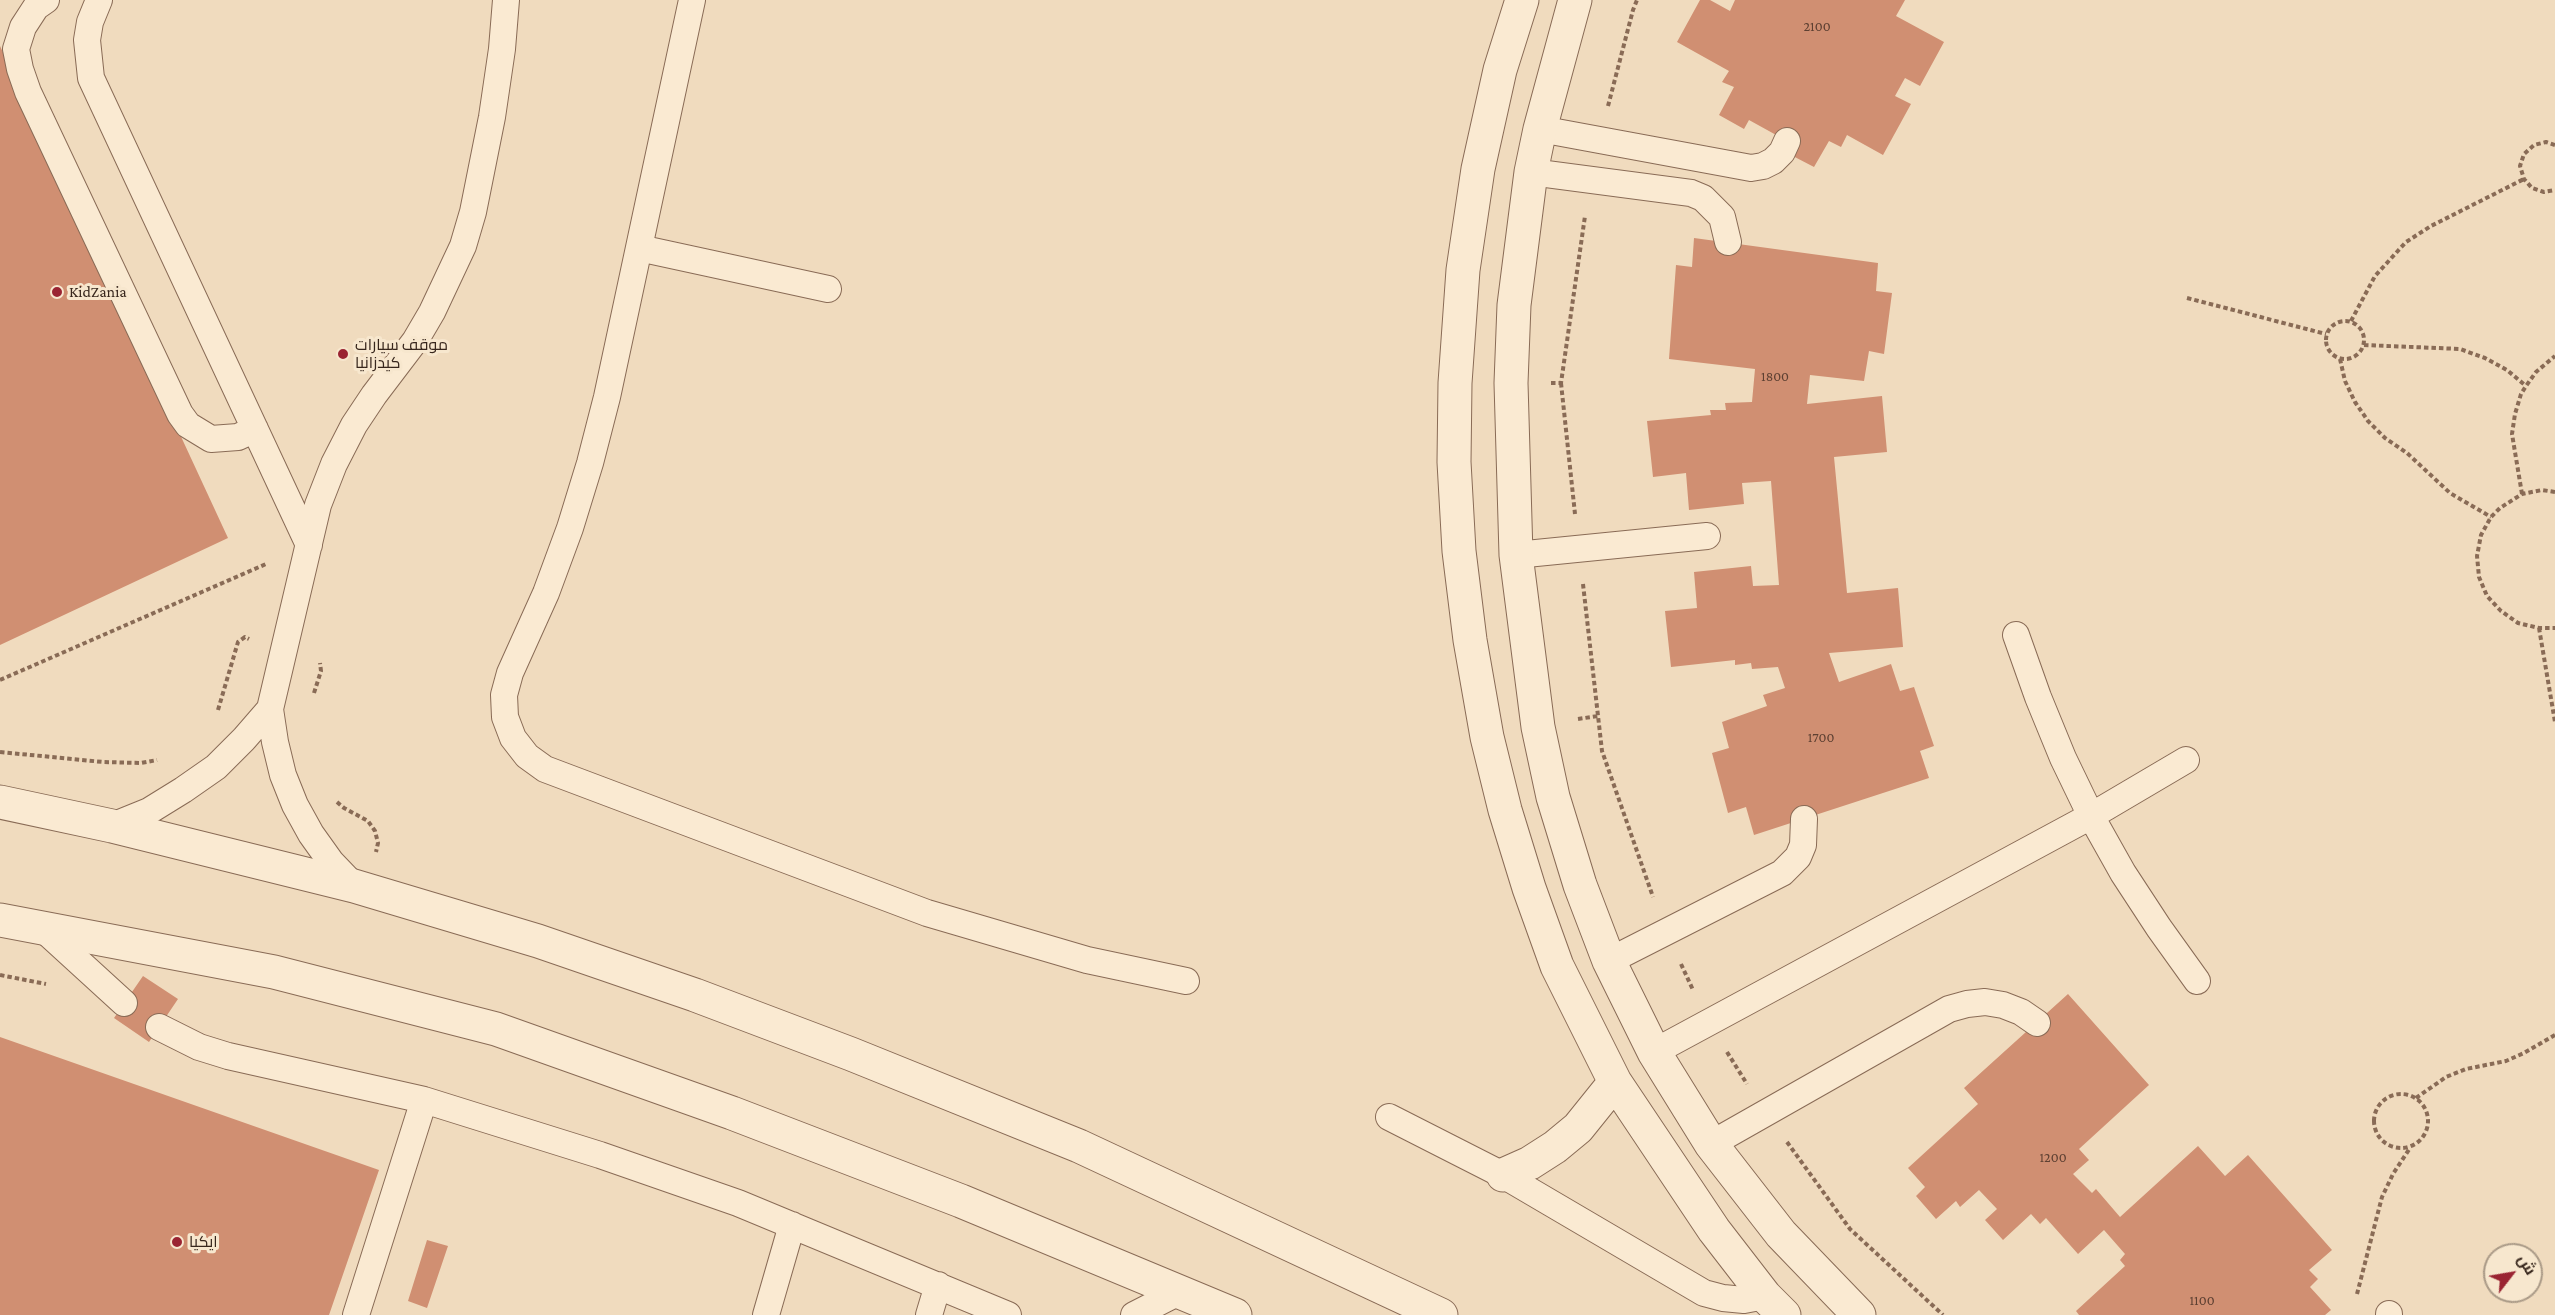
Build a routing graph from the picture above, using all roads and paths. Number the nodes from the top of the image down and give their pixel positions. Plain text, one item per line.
1 (46, 0) edge
2 (99, 0) edge
3 (506, 0) edge
4 (692, 0) edge
5 (1522, 0) edge
6 (1575, 0) edge
7 (1540, 129) junction
8 (1787, 141) dead end
9 (2555, 146) edge
10 (1531, 172) junction
11 (2524, 179) junction
12 (2555, 190) edge
13 (1728, 242) dead end
14 (639, 248) junction
15 (828, 289) dead end
16 (2187, 298) dead end
17 (2351, 321) junction
18 (2326, 334) junction
19 (2364, 345) junction
20 (2555, 356) edge
21 (2340, 359) junction
22 (2526, 386) junction
23 (255, 429) junction
24 (2555, 492) edge
25 (2522, 494) junction
26 (2491, 517) junction
27 (1707, 536) dead end
28 (309, 545) junction
29 (1516, 555) junction
30 (2539, 628) junction
31 (2555, 628) edge
32 (2016, 635) dead end
33 (0, 680) edge
34 (270, 709) junction
35 (2555, 723) edge
36 (2186, 760) dead end
37 (1553, 797) junction
38 (0, 802) edge
39 (1505, 810) junction
40 (2091, 816) junction
41 (1804, 819) dead end
42 (112, 826) junction
43 (354, 886) junction
44 (0, 920) edge
45 (43, 929) junction
46 (1609, 961) junction
47 (1186, 981) dead end
48 (2197, 981) dead end
49 (124, 1003) dead end
50 (2037, 1023) dead end
51 (159, 1027) dead end
52 (2555, 1035) edge
53 (1654, 1053) junction
54 (1615, 1082) junction
55 (2416, 1098) junction
56 (424, 1100) junction
57 (1389, 1117) dead end
58 (1711, 1144) junction
59 (2410, 1148) junction
60 (1503, 1175) junction
61 (792, 1225) junction
62 (938, 1285) junction
63 (1181, 1291) junction
64 (2355, 1304) dead end
65 (1774, 1305) edge
66 (356, 1315) edge
67 (766, 1315) edge
68 (928, 1315) edge
69 (1008, 1315) edge
70 (1134, 1315) edge
71 (1235, 1315) edge
72 (1442, 1315) edge
73 (1859, 1315) edge

1 - 23 lane
2 - 23 lane
3 - 28 lane
4 - 14 lane
5 - 39 street
6 - 7 street
7 - 8 lane
7 - 10 street
9 - 11 path
10 - 13 lane
10 - 29 street
11 - 12 path
11 - 17 path
14 - 15 lane
14 - 47 lane
16 - 18 path
17 - 18 path
17 - 19 path
18 - 21 path
19 - 21 path
19 - 22 path
20 - 22 path
21 - 26 path
22 - 25 path
23 - 28 lane
24 - 25 path
25 - 26 path
26 - 30 path
27 - 29 lane
28 - 33 path
28 - 34 lane
29 - 37 street
30 - 31 path
30 - 35 path
32 - 40 lane
34 - 42 lane
34 - 43 lane
36 - 40 lane
37 - 39 street
37 - 46 street
38 - 42 street
39 - 54 street
40 - 48 lane
40 - 53 lane
41 - 46 lane
42 - 43 street
43 - 72 street
44 - 45 street
45 - 49 lane
45 - 63 street
46 - 53 street
50 - 58 lane
51 - 56 lane
52 - 55 path
53 - 58 street
54 - 60 street
54 - 65 street
55 - 59 path
55 - 59 path
56 - 61 lane
56 - 66 lane
57 - 60 lane
58 - 73 street
59 - 64 path
60 - 65 lane
61 - 62 lane
61 - 67 lane
62 - 68 lane
62 - 69 lane
63 - 70 lane
63 - 71 street

